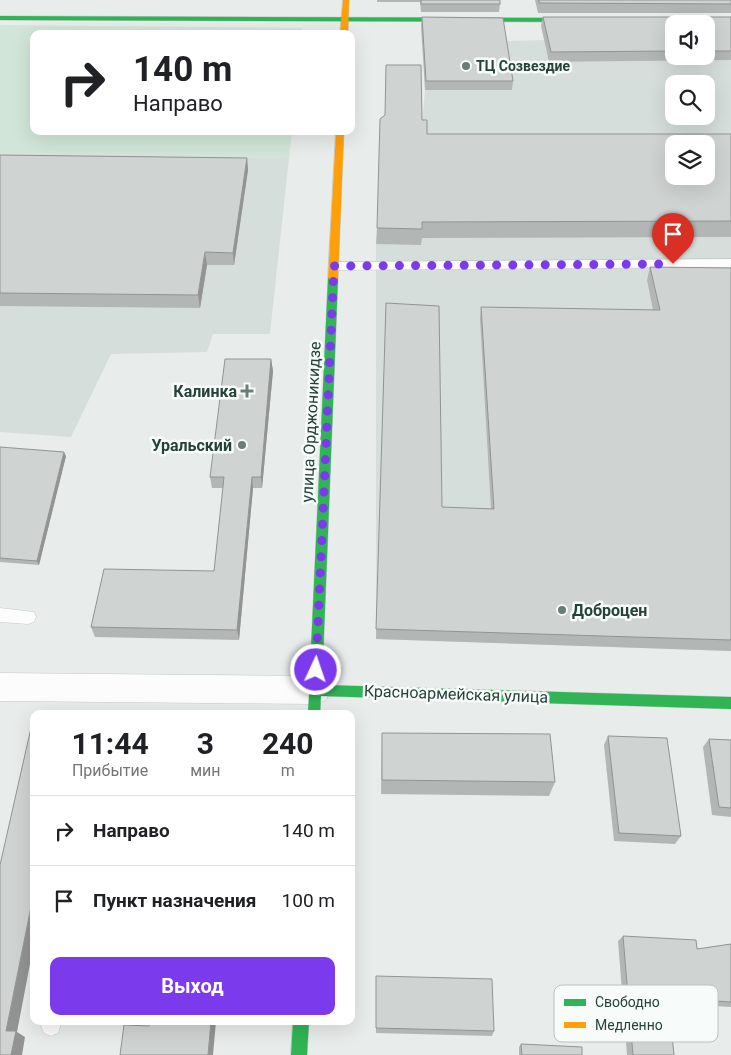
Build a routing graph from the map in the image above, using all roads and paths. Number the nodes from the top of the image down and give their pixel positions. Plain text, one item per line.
1 (346, 0) edge
2 (0, 18) edge
3 (345, 20) junction
4 (592, 20) edge
5 (344, 30) edge
6 (340, 135) edge
7 (731, 263) edge
8 (334, 266) junction
9 (0, 615) edge
10 (28, 617) dead end
11 (0, 687) edge
12 (314, 702) edge
13 (731, 703) edge
14 (301, 1025) edge
15 (299, 1055) edge

1 - 3 main road
2 - 3 main road
3 - 4 main road
3 - 5 main road
6 - 8 main road, улица Орджоникидзе
7 - 8 lane
8 - 12 main road, улица Орджоникидзе
9 - 10 lane
11 - 12 street, Красноармейская улица
12 - 13 main road, Красноармейская улица
14 - 15 main road

